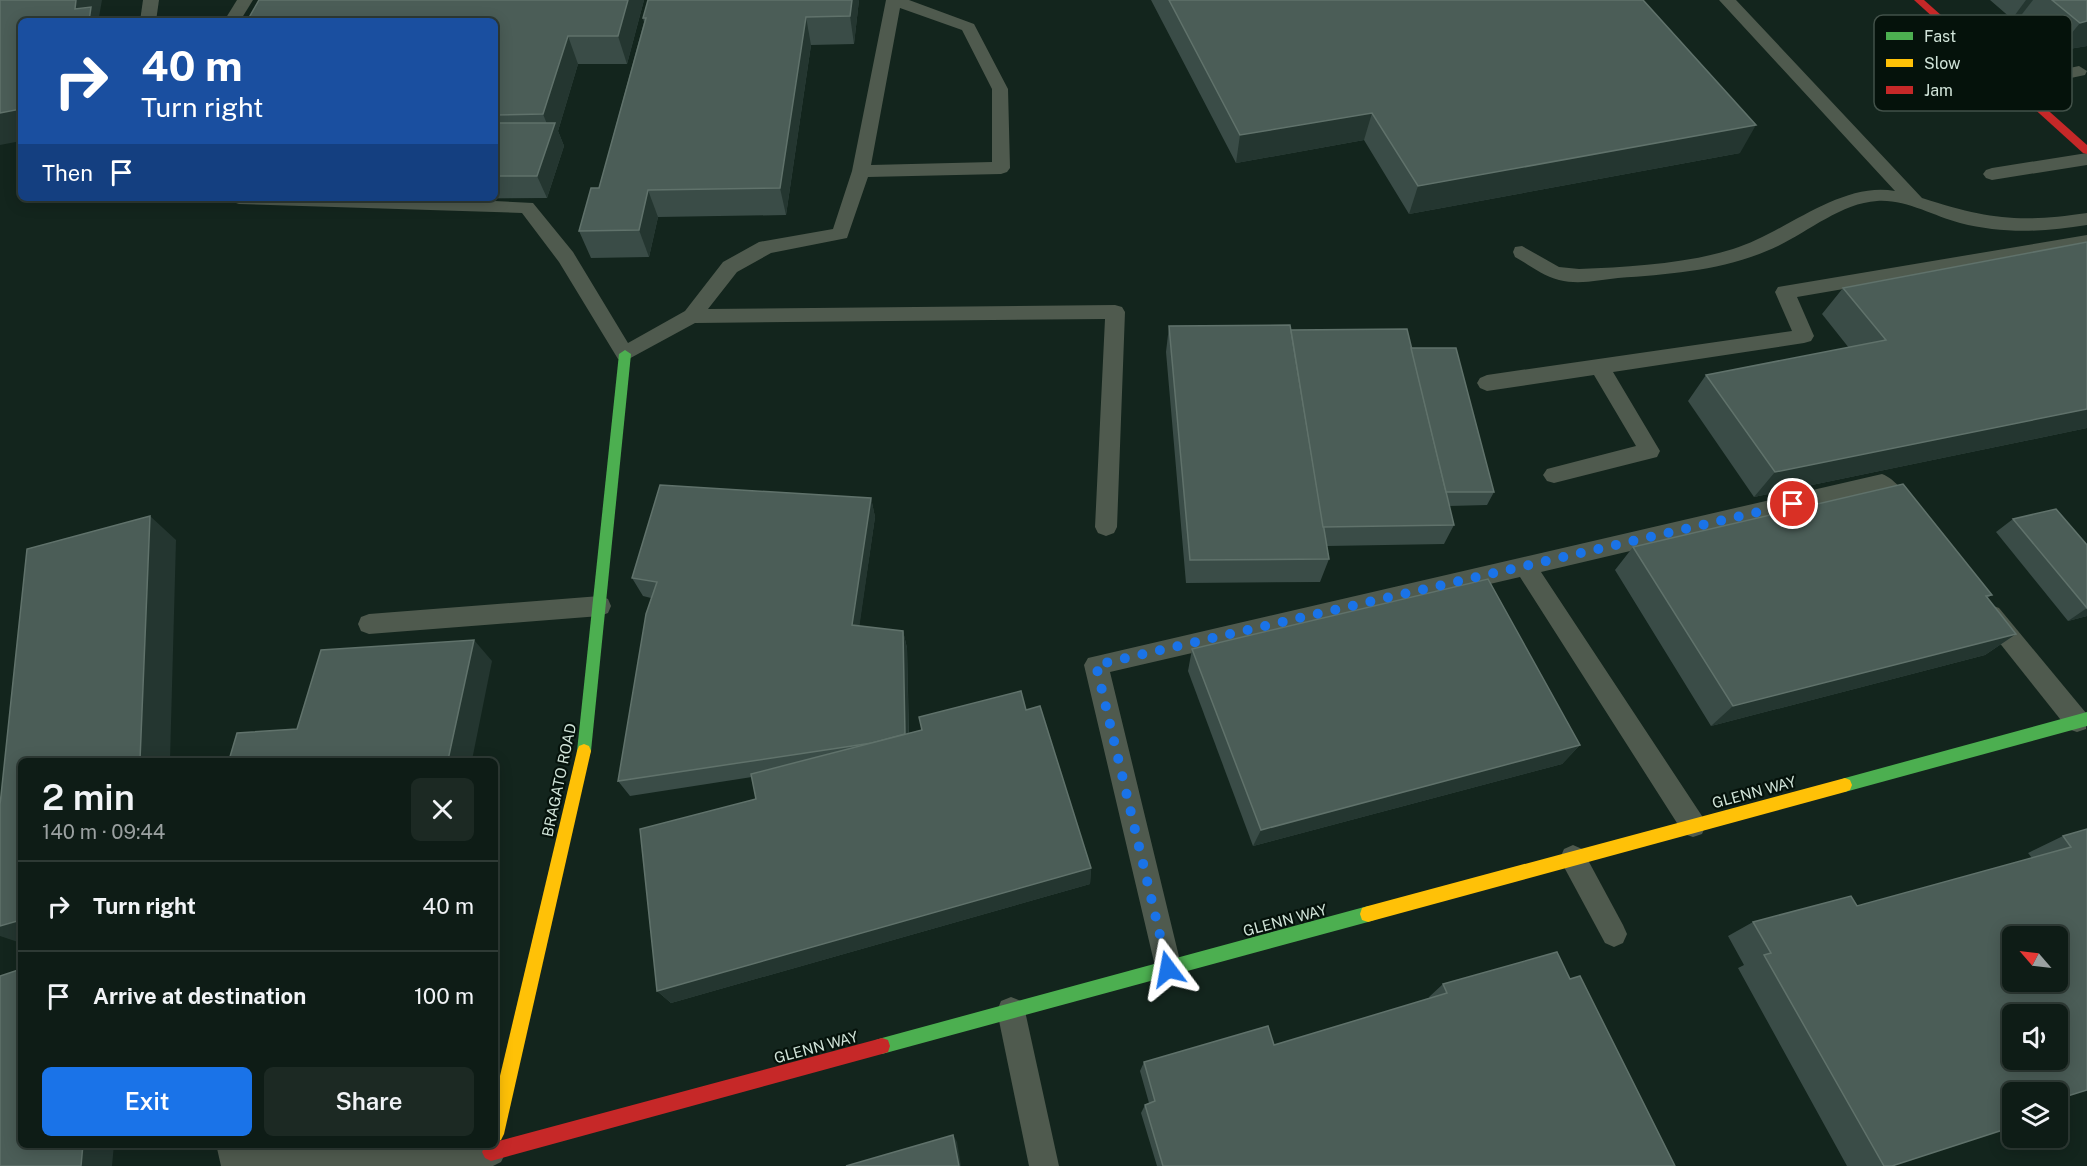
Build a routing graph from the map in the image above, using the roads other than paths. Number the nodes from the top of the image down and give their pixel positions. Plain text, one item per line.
1 (151, 0) edge
2 (245, 0) edge
3 (894, 0) edge
4 (1727, 0) edge
5 (1918, 0) edge
6 (1935, 15) edge
7 (148, 18) edge
8 (234, 18) edge
9 (2079, 71) dead end
10 (2072, 73) edge
11 (2043, 111) edge
12 (2087, 151) edge
13 (2087, 159) edge
14 (861, 171) junction
15 (1992, 174) dead end
16 (335, 201) edge
17 (1916, 202) junction
18 (2087, 219) edge
19 (2087, 242) edge
20 (1522, 252) dead end
21 (692, 316) junction
22 (625, 354) junction
23 (1599, 366) junction
24 (1487, 383) dead end
25 (1554, 475) dead end
26 (1106, 527) dead end
27 (1920, 529) edge
28 (1525, 566) junction
29 (1980, 602) edge
30 (600, 606) junction
31 (369, 624) dead end
32 (2082, 720) edge
33 (1693, 825) junction
34 (1573, 858) junction
35 (1614, 934) dead end
36 (1168, 969) junction
37 (1011, 1011) junction
38 (498, 1121) edge
39 (498, 1142) edge
40 (232, 1148) edge
41 (412, 1148) edge
42 (1044, 1166) edge

1 - 7 lane
2 - 8 lane
3 - 14 lane
3 - 14 lane
4 - 17 lane
5 - 6 street
9 - 10 lane
11 - 12 street
13 - 15 lane
14 - 21 lane
16 - 22 lane
17 - 18 lane
17 - 20 lane
19 - 23 lane
21 - 22 lane
21 - 26 lane
22 - 30 street, BRAGATO ROAD
23 - 24 lane
23 - 25 lane
27 - 28 lane
28 - 33 lane
28 - 36 lane
29 - 32 lane
30 - 31 lane
30 - 38 street, BRAGATO ROAD
32 - 33 street, GLENN WAY
33 - 34 street, GLENN WAY
34 - 35 lane
34 - 36 street, GLENN WAY
36 - 37 street, GLENN WAY
37 - 39 street, GLENN WAY
37 - 42 lane
40 - 41 lane

